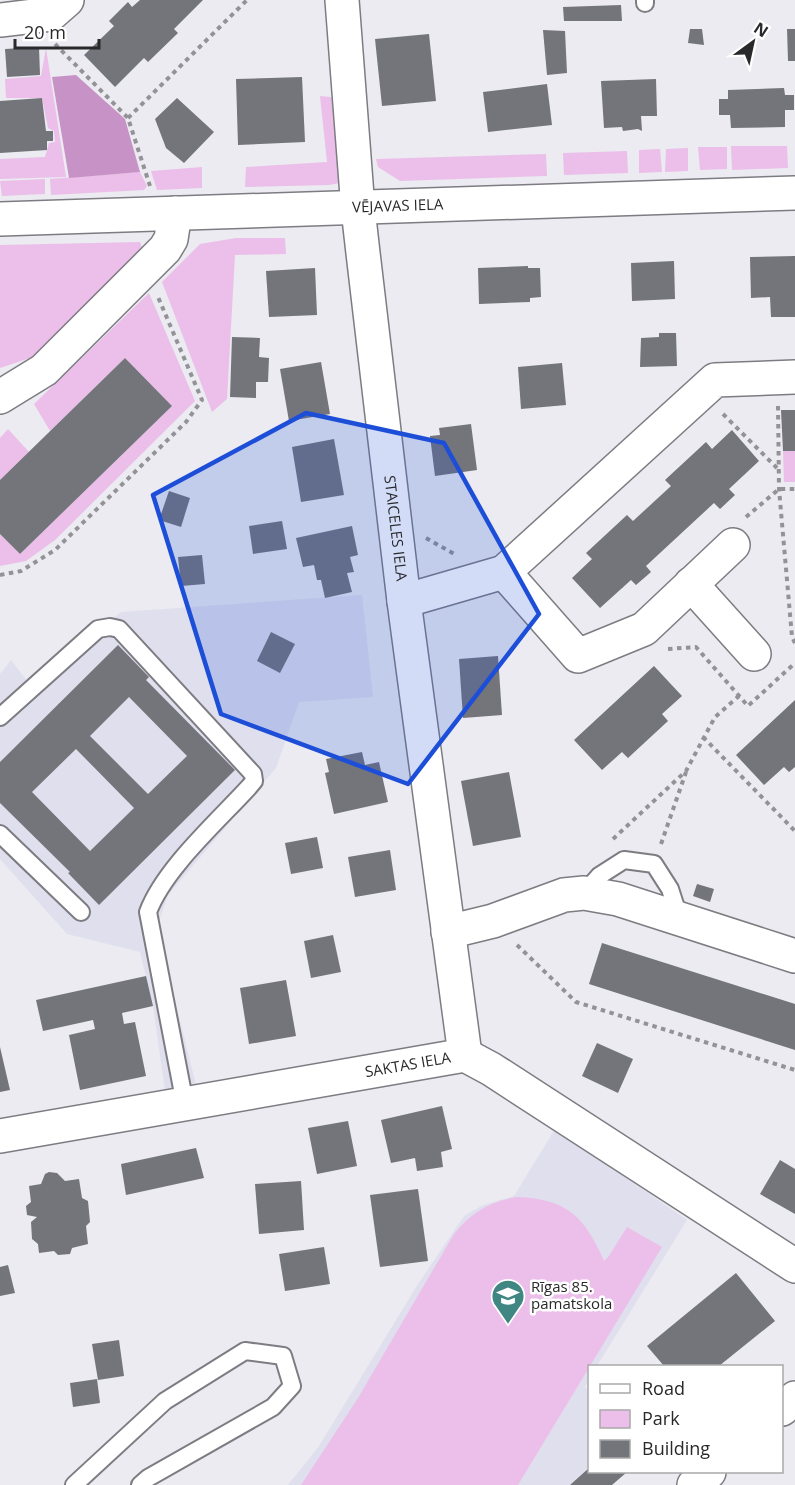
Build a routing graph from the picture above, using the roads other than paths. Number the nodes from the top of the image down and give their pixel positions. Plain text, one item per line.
1 (67, 0) edge
2 (342, 0) edge
3 (0, 20) edge
4 (795, 193) edge
5 (164, 204) junction
6 (358, 209) junction
7 (0, 219) edge
8 (787, 378) edge
9 (0, 397) edge
10 (733, 545) road end
11 (504, 572) junction
12 (691, 584) junction
13 (404, 601) junction
14 (754, 654) dead end
15 (0, 717) edge
16 (0, 834) edge
17 (584, 893) junction
18 (81, 912) dead end
19 (680, 920) junction
20 (448, 932) junction
21 (795, 956) edge
22 (465, 1055) junction
23 (185, 1104) junction
24 (0, 1137) edge
25 (795, 1266) edge
26 (795, 1398) edge
27 (783, 1408) edge
28 (708, 1473) edge
29 (74, 1485) edge
30 (140, 1485) edge
31 (694, 1485) edge

1 - 3 street
2 - 6 street, STAICELES IELA
4 - 6 street, VĒJAVAS IELA
5 - 6 street, VĒJAVAS IELA
5 - 7 street, VĒJAVAS IELA
5 - 9 street
6 - 13 street, STAICELES IELA
8 - 11 street
10 - 12 street
11 - 12 street
11 - 13 street
12 - 14 street
13 - 20 street, STAICELES IELA
15 - 23 lane
16 - 18 lane
17 - 19 street
17 - 19 lane
17 - 20 street
19 - 21 street
20 - 22 street, STAICELES IELA
22 - 23 street, SAKTAS IELA
22 - 25 street, SAKTAS IELA
23 - 24 street, SAKTAS IELA
26 - 27 street
28 - 31 street
29 - 30 lane

